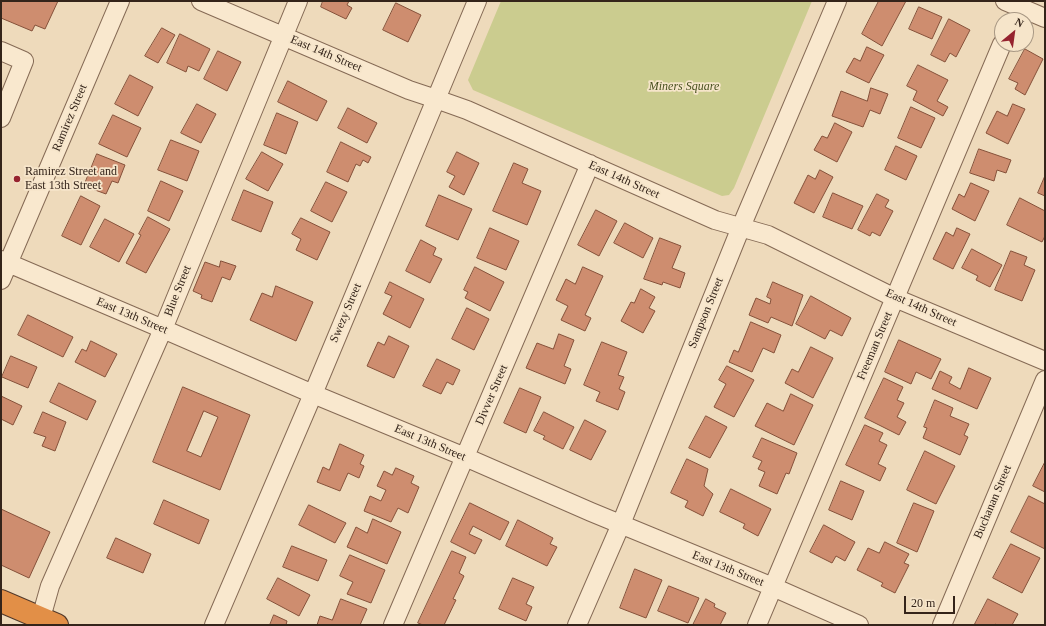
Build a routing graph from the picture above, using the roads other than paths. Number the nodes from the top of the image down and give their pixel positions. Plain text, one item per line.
1 (120, 1) edge
2 (201, 1) edge
3 (298, 1) edge
4 (477, 1) edge
5 (837, 1) edge
6 (1014, 7) edge
7 (1045, 18) edge
8 (283, 35) junction
9 (1, 51) edge
10 (999, 52) edge
11 (436, 98) junction
12 (1, 118) edge
13 (590, 164) junction
14 (741, 227) junction
15 (5, 262) edge
16 (1, 280) edge
17 (895, 298) junction
18 (163, 329) junction
19 (1045, 361) edge
20 (1045, 380) edge
21 (312, 394) junction
22 (465, 457) junction
23 (621, 524) junction
24 (773, 588) junction
25 (1, 601) edge
26 (46, 623) edge
27 (214, 625) edge
28 (394, 625) edge
29 (577, 625) edge
30 (757, 625) edge
31 (859, 625) edge
32 (942, 625) edge

1 - 15 street, Ramirez Street
2 - 8 street, East 14th Street
3 - 8 street, Blue Street
4 - 11 street, Swezy Street
5 - 14 street, Sampson Street
6 - 7 street
8 - 11 street, East 14th Street
8 - 18 street, Blue Street
9 - 12 street
10 - 17 street, Freeman Street
11 - 13 street, East 14th Street
11 - 21 street, Swezy Street
13 - 14 street, East 14th Street
13 - 22 street, Divver Street
14 - 17 street, East 14th Street
14 - 23 street, Sampson Street
15 - 16 street, Ramirez Street
15 - 18 street, East 13th Street
17 - 19 street, East 14th Street
17 - 24 street, Freeman Street
18 - 21 street, East 13th Street
18 - 26 street, Blue Street
20 - 32 street, Buchanan Street
21 - 22 street, East 13th Street
21 - 27 street, Swezy Street
22 - 23 street, East 13th Street
22 - 28 street, Divver Street
23 - 24 street, East 13th Street
23 - 29 street, Sampson Street
24 - 30 street, Freeman Street
24 - 31 street, East 13th Street
25 - 26 highway

